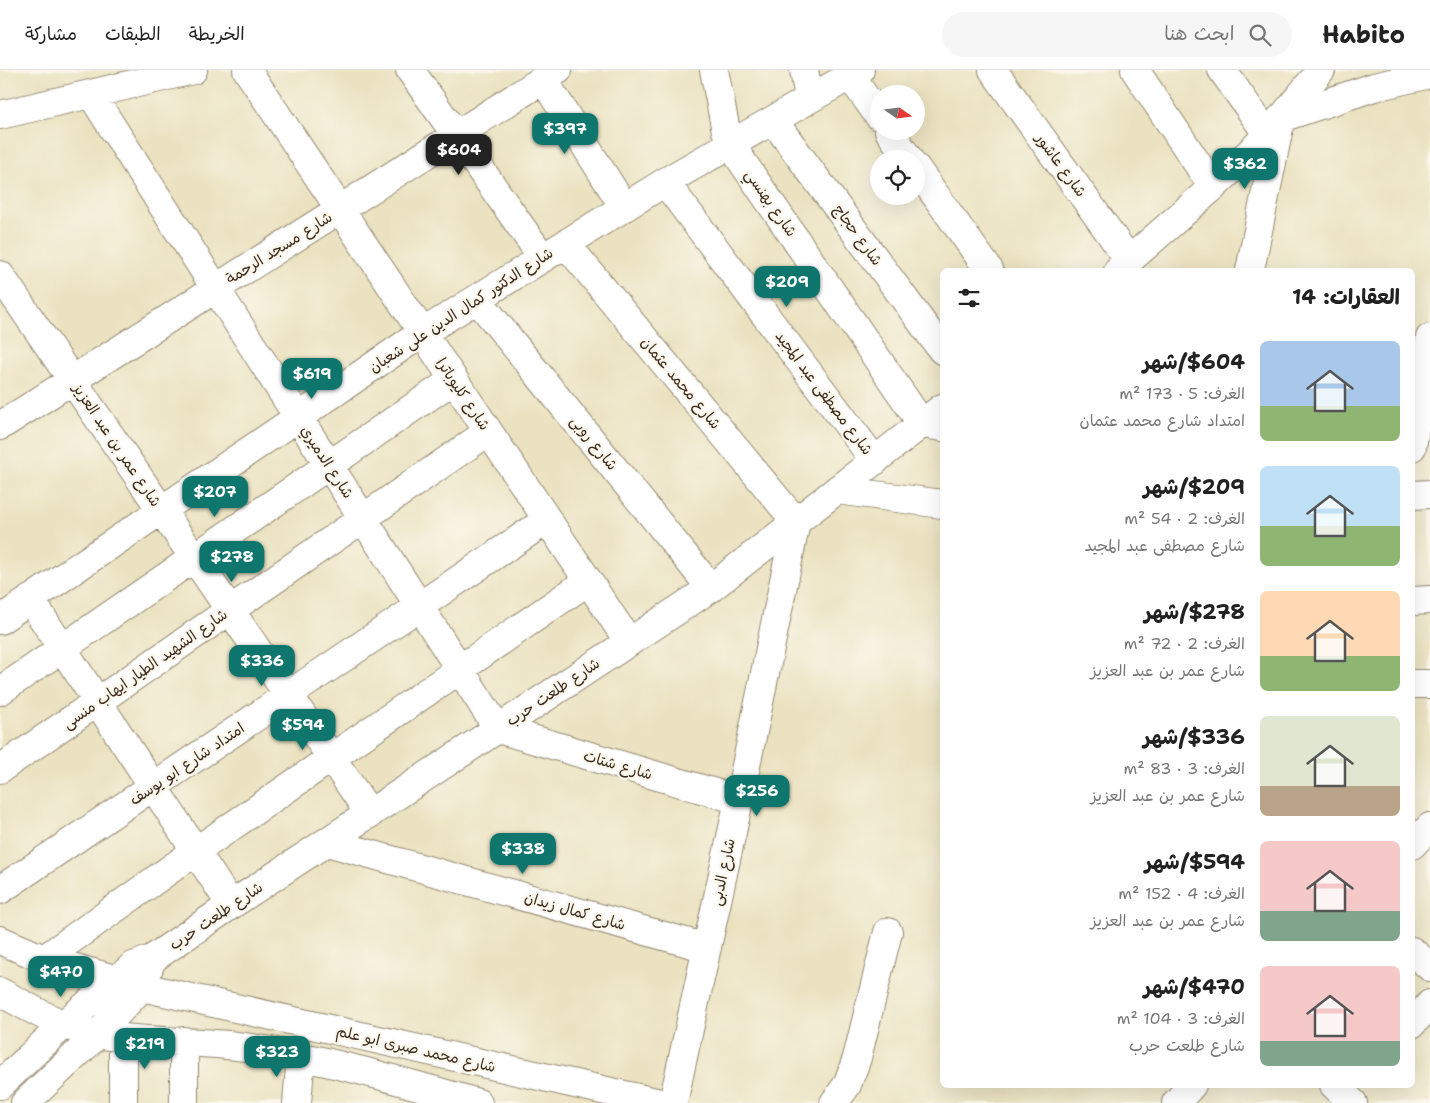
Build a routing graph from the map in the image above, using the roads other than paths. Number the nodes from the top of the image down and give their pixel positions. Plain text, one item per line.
1 (193, 70) edge
2 (248, 70) edge
3 (410, 70) edge
4 (714, 70) edge
5 (804, 70) edge
6 (993, 70) edge
7 (1135, 70) edge
8 (1222, 70) edge
9 (1320, 70) edge
10 (855, 73) edge
11 (1430, 74) edge
12 (551, 75) edge
13 (91, 94) junction
14 (809, 98) junction
15 (870, 100) edge
16 (0, 115) edge
17 (773, 120) junction
18 (1275, 126) junction
19 (456, 135) junction
20 (730, 143) junction
21 (925, 181) edge
22 (665, 182) junction
23 (1212, 187) junction
24 (624, 208) junction
25 (339, 209) junction
26 (566, 244) junction
27 (543, 258) junction
28 (1124, 265) edge
29 (988, 268) edge
30 (1250, 268) edge
31 (0, 275) edge
32 (215, 288) junction
33 (477, 299) junction
34 (422, 333) junction
35 (1430, 338) edge
36 (940, 347) edge
37 (72, 379) junction
38 (453, 380) junction
39 (1421, 391) edge
40 (298, 417) junction
41 (936, 420) edge
42 (0, 426) edge
43 (1415, 428) edge
44 (488, 432) junction
45 (875, 461) junction
46 (329, 465) junction
47 (837, 490) junction
48 (1415, 494) edge
49 (1430, 494) edge
50 (940, 504) edge
51 (162, 510) junction
52 (363, 518) junction
53 (547, 520) junction
54 (796, 522) junction
55 (194, 558) junction
56 (588, 581) junction
57 (711, 588) junction
58 (30, 600) junction
59 (1430, 600) edge
60 (1415, 601) edge
61 (419, 606) junction
62 (230, 610) junction
63 (0, 620) edge
64 (629, 642) junction
65 (62, 648) junction
66 (459, 670) junction
67 (1415, 684) edge
68 (1430, 684) edge
69 (0, 691) edge
70 (288, 695) junction
71 (97, 702) junction
72 (498, 729) junction
73 (331, 758) junction
74 (0, 769) edge
75 (153, 787) junction
76 (739, 800) junction
77 (370, 814) junction
78 (1430, 827) edge
79 (328, 842) junction
80 (1415, 842) edge
81 (196, 852) junction
82 (0, 890) edge
83 (231, 905) junction
84 (888, 932) dead end
85 (0, 940) edge
86 (707, 948) junction
87 (1415, 954) edge
88 (44, 959) junction
89 (1430, 967) edge
90 (129, 984) junction
91 (0, 992) edge
92 (1430, 1004) edge
93 (1415, 1021) edge
94 (64, 1024) junction
95 (111, 1036) junction
96 (184, 1040) junction
97 (300, 1056) junction
98 (0, 1085) edge
99 (1189, 1088) edge
100 (397, 1092) edge
101 (25, 1103) edge
102 (124, 1103) edge
103 (184, 1103) edge
104 (297, 1103) edge
105 (478, 1103) edge
106 (660, 1103) edge
107 (673, 1103) edge
108 (834, 1103) edge
109 (1176, 1103) edge

1 - 13 street
2 - 25 street, شارع كليوباترا
3 - 19 street
4 - 20 street, شارع بهنسي
5 - 14 street
6 - 28 street, شارع عاشور
7 - 23 street
8 - 18 street
9 - 18 street
10 - 14 street, شارع الدكتور كمال الدين على شعبان
10 - 15 street
11 - 18 street
12 - 19 street, شارع مسجد الرحمة
12 - 24 street
13 - 16 street
13 - 32 street, شارع الدميري
14 - 17 street, شارع الدكتور كمال الدين على شعبان
17 - 20 street, شارع الدكتور كمال الدين على شعبان
17 - 36 street, شارع حجاج
18 - 23 street
18 - 30 street
19 - 25 street, شارع مسجد الرحمة
19 - 27 street
20 - 22 street, شارع الدكتور كمال الدين على شعبان
20 - 41 street, شارع بهنسي
21 - 29 street
22 - 24 street, شارع الدكتور كمال الدين على شعبان
22 - 45 street, شارع مصطفى عبد المجيد
23 - 28 street
24 - 26 street, شارع الدكتور كمال الدين على شعبان
25 - 32 street, شارع مسجد الرحمة
25 - 34 street, شارع كليوباترا
26 - 27 street, شارع الدكتور كمال الدين على شعبان
26 - 54 street, شارع محمد عثمان
27 - 33 street, شارع الدكتور كمال الدين على شعبان
31 - 37 street, شارع عمر بن عبد العزيز
32 - 37 street, شارع مسجد الرحمة
32 - 40 street, شارع الدميري
33 - 34 street, شارع الدكتور كمال الدين على شعبان
33 - 57 street, شارع روبى
34 - 38 street, شارع كليوباترا
34 - 40 street, شارع الدكتور كمال الدين على شعبان
35 - 39 street
37 - 42 street, شارع مسجد الرحمة
37 - 51 street, شارع عمر بن عبد العزيز
38 - 44 street, شارع كليوباترا
38 - 46 street
39 - 43 street
40 - 46 street, شارع الدميري
40 - 51 street, شارع الدكتور كمال الدين على شعبان
41 - 45 street, شارع طلعت حرب
44 - 52 street, شارع الشهيد الطيار ايهاب منسى
44 - 53 street, شارع كليوباترا
45 - 47 street, شارع طلعت حرب
46 - 52 street, شارع الدميري
46 - 55 street
47 - 50 street
47 - 54 street, شارع طلعت حرب
48 - 49 street
51 - 55 street, شارع عمر بن عبد العزيز
51 - 58 street, شارع الدكتور كمال الدين على شعبان
52 - 61 street, شارع الدميري
52 - 62 street, شارع الشهيد الطيار ايهاب منسى
53 - 56 street, شارع كليوباترا
53 - 61 street, امتداد شارع ابو يوسف
54 - 57 street, شارع طلعت حرب
54 - 76 street, شارع الدبى
55 - 62 street, شارع عمر بن عبد العزيز
55 - 65 street
56 - 64 street, شارع كليوباترا
56 - 66 street
57 - 64 street, شارع طلعت حرب
58 - 63 street, شارع الدكتور كمال الدين على شعبان
58 - 65 street
59 - 60 street
61 - 66 street, شارع الدميري
61 - 70 street, امتداد شارع ابو يوسف
62 - 70 street, شارع عمر بن عبد العزيز
62 - 71 street, شارع الشهيد الطيار ايهاب منسى
64 - 72 street, شارع طلعت حرب
65 - 69 street
65 - 71 street
66 - 72 street, شارع الدميري
66 - 73 street
67 - 68 street
70 - 73 street, شارع عمر بن عبد العزيز
70 - 75 street, امتداد شارع ابو يوسف
71 - 74 street, شارع الشهيد الطيار ايهاب منسى
71 - 75 street
72 - 76 street, شارع شتات
72 - 77 street, شارع طلعت حرب
73 - 77 street, شارع عمر بن عبد العزيز
73 - 81 street
75 - 81 street
75 - 82 street, امتداد شارع ابو يوسف
76 - 86 street, شارع الدبى
77 - 79 street, شارع طلعت حرب
78 - 80 street
79 - 83 street, شارع طلعت حرب
79 - 86 street, شارع كمال زيدان
81 - 83 street
81 - 88 street
83 - 90 street, شارع طلعت حرب
84 - 108 street
85 - 88 street, شارع محمد صبرى ابو علم
86 - 107 street, شارع الدبى
87 - 89 street
88 - 90 street, شارع محمد صبرى ابو علم
90 - 94 street, شارع طلعت حرب
90 - 95 street, شارع طلعت حرب
90 - 106 street, شارع محمد صبرى ابو علم
91 - 94 street
92 - 93 street
94 - 95 street
94 - 98 street, شارع طلعت حرب
95 - 96 street
95 - 101 street, شارع طلعت حرب
95 - 102 street
96 - 97 street
96 - 103 street
97 - 100 street
97 - 104 street
99 - 109 street
100 - 105 street

